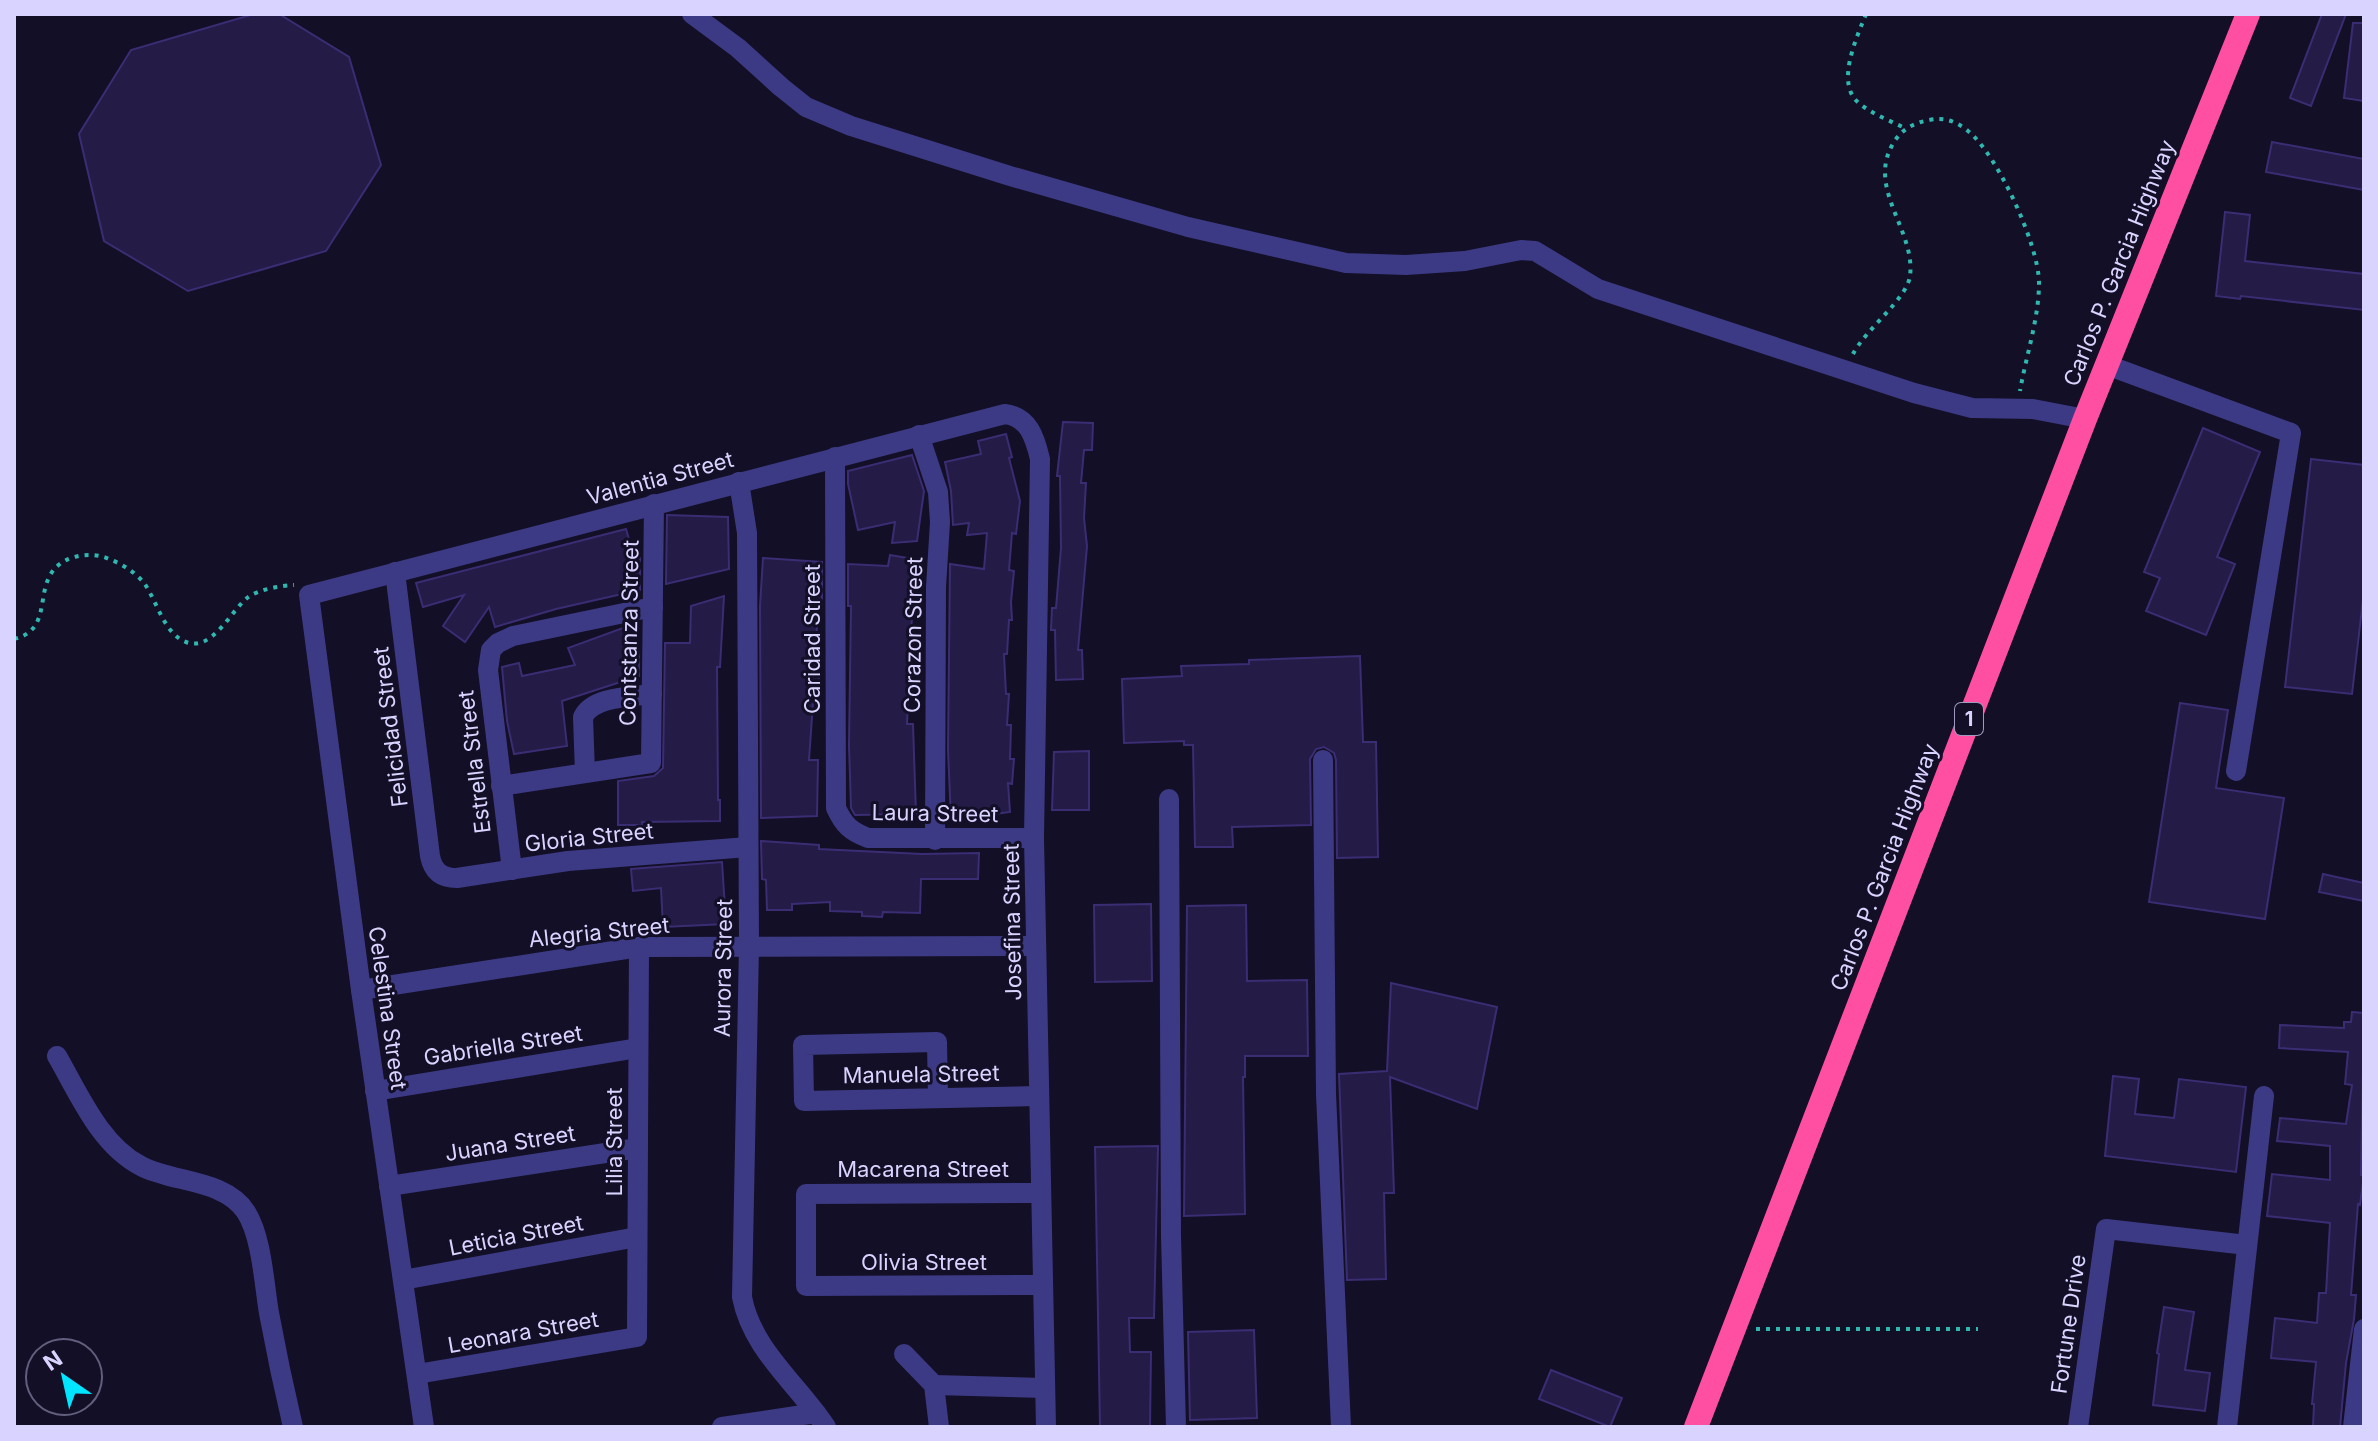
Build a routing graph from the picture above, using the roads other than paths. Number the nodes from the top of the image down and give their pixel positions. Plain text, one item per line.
1 (692, 14) edge
2 (2248, 14) edge
3 (2107, 365) junction
4 (2085, 419) junction
5 (1023, 420) joint
6 (919, 435) junction
7 (835, 457) junction
8 (739, 482) junction
9 (654, 504) junction
10 (395, 572) junction
11 (309, 595) joint
12 (653, 607) junction
13 (652, 694) junction
14 (1323, 760) dead end
15 (2236, 771) dead end
16 (585, 773) junction
17 (501, 786) junction
18 (1169, 799) dead end
19 (842, 820) joint
20 (1034, 838) junction
21 (935, 840) junction
22 (748, 847) junction
23 (512, 870) junction
24 (438, 873) joint
25 (1036, 946) junction
26 (639, 947) junction
27 (749, 947) junction
28 (361, 990) junction
29 (638, 1048) junction
30 (57, 1056) dead end
31 (375, 1091) junction
32 (1039, 1096) junction
33 (2264, 1096) dead end
34 (938, 1098) junction
35 (638, 1148) junction
36 (389, 1186) junction
37 (1041, 1193) junction
38 (637, 1237) junction
39 (2247, 1245) junction
40 (403, 1280) junction
41 (1043, 1285) junction
42 (806, 1286) joint
43 (2364, 1329) edge
44 (637, 1337) joint
45 (904, 1354) dead end
46 (2362, 1362) edge
47 (417, 1374) junction
48 (934, 1385) junction
49 (1045, 1388) junction
50 (821, 1420) edge
51 (293, 1427) edge
52 (424, 1427) edge
53 (722, 1427) edge
54 (939, 1427) edge
55 (1046, 1427) edge
56 (1176, 1427) edge
57 (1341, 1427) edge
58 (1696, 1427) edge
59 (2078, 1427) edge
60 (2227, 1427) edge
61 (2353, 1427) edge

1 - 4 street
2 - 3 highway, Carlos P. Garcia Highway / 1
3 - 4 highway, Carlos P. Garcia Highway / 1
3 - 15 street
4 - 58 highway, Carlos P. Garcia Highway / 1
5 - 6 street, Valentia Street
5 - 20 street, Josefina Street
6 - 7 street, Valentia Street
6 - 21 street, Corazon Street
7 - 8 street, Valentia Street
7 - 19 street, Caridad Street
8 - 9 street, Valentia Street
8 - 22 street, Aurora Street
9 - 10 street, Valentia Street
9 - 12 street, Contstanza Street
10 - 11 street, Valentia Street
10 - 24 street, Felicidad Street
11 - 28 street, Celestina Street
12 - 13 street, Contstanza Street
12 - 17 street, Estrella Street
13 - 16 street
13 - 16 street, Contstanza Street
14 - 57 street
16 - 17 street
17 - 23 street, Estrella Street
18 - 56 street
19 - 21 street, Laura Street
20 - 21 street, Laura Street
20 - 25 street, Josefina Street
22 - 23 street, Gloria Street
22 - 27 street, Aurora Street
23 - 24 street, Gloria Street
25 - 27 street, Alegria Street
25 - 32 street, Josefina Street
26 - 27 street, Alegria Street
26 - 28 street, Alegria Street
26 - 29 street, Lilia Street
27 - 50 street, Aurora Street
28 - 31 street, Celestina Street
29 - 31 street, Gabriella Street
29 - 35 street, Lilia Street
30 - 51 street
31 - 36 street, Celestina Street
32 - 34 street, Manuela Street
32 - 37 street, Josefina Street
33 - 39 street
34 - 34 street, Manuela Street
35 - 36 street, Juana Street
35 - 38 street, Lilia Street
36 - 40 street, Celestina Street
37 - 41 street, Josefina Street
37 - 42 street, Macarena Street
38 - 40 street, Leticia Street
38 - 44 street, Lilia Street
39 - 59 street, Fortune Drive
39 - 60 street
40 - 47 street, Celestina Street
41 - 42 street, Olivia Street
41 - 49 street, Josefina Street
43 - 46 street
44 - 47 street, Leonara Street
45 - 48 street
46 - 61 street
47 - 52 street, Celestina Street
48 - 49 street
48 - 54 street
49 - 55 street, Josefina Street
50 - 53 street

